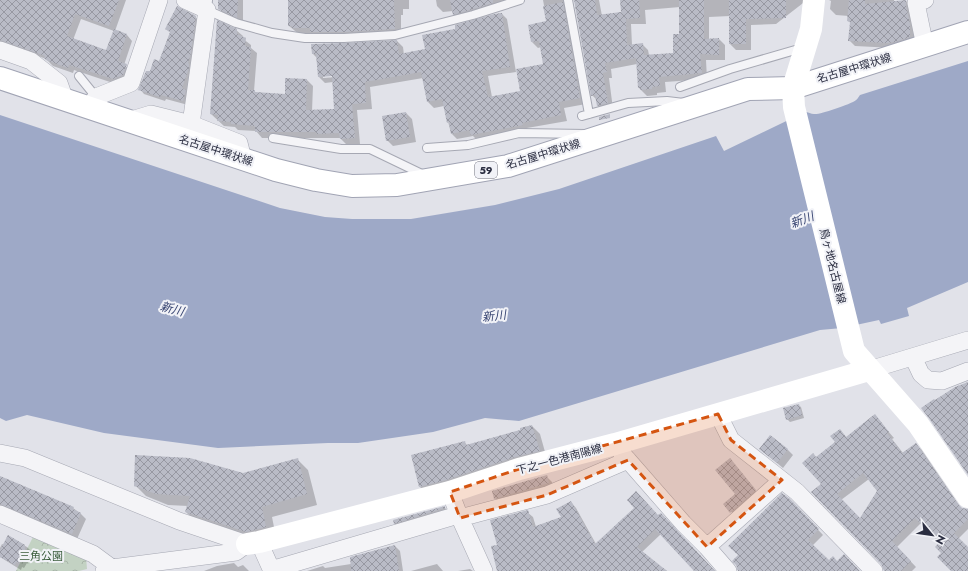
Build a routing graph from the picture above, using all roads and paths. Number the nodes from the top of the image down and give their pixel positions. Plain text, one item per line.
1 (159, 0) edge
2 (184, 0) edge
3 (520, 0) edge
4 (568, 0) edge
5 (814, 0) edge
6 (925, 0) edge
7 (207, 5) edge
8 (968, 32) edge
9 (925, 46) junction
10 (805, 47) junction
11 (0, 50) edge
12 (79, 76) dead end
13 (0, 78) edge
14 (680, 87) dead end
15 (794, 98) junction
16 (65, 100) junction
17 (93, 102) junction
18 (696, 105) junction
19 (128, 121) junction
20 (192, 124) junction
21 (596, 137) junction
22 (273, 138) dead end
23 (427, 148) dead end
24 (243, 159) junction
25 (432, 179) junction
26 (968, 340) edge
27 (912, 356) junction
28 (870, 370) junction
29 (968, 371) edge
30 (718, 414) junction
31 (0, 452) edge
32 (622, 452) junction
33 (782, 480) junction
34 (450, 492) junction
35 (968, 497) edge
36 (0, 514) edge
37 (459, 516) junction
38 (253, 543) junction
39 (707, 547) junction
40 (150, 567) edge
41 (108, 570) edge
42 (272, 571) edge
43 (484, 571) edge
44 (728, 571) edge
45 (874, 571) edge

1 - 17 street
2 - 7 street
3 - 7 lane
4 - 18 lane
5 - 10 main road
6 - 9 street
7 - 20 street
8 - 9 main road, 名古屋中環状線 / 59
9 - 15 main road, 名古屋中環状線 / 59
10 - 14 lane
10 - 15 main road
11 - 16 street
12 - 17 lane
13 - 16 main road, 名古屋中環状線 / 59
15 - 18 main road, 名古屋中環状線 / 59
15 - 28 main road, 鳥ヶ地名古屋線
16 - 17 main road, 名古屋中環状線 / 59
17 - 19 main road, 名古屋中環状線 / 59
18 - 21 main road, 名古屋中環状線 / 59
19 - 20 street
19 - 24 main road, 名古屋中環状線 / 59
20 - 24 street
21 - 23 lane
21 - 25 main road, 名古屋中環状線 / 59
22 - 25 lane
24 - 25 main road, 名古屋中環状線 / 59
26 - 27 street
27 - 28 street
27 - 29 street
28 - 30 main road, 下之一色港南陽線
28 - 35 main road, 鳥ヶ地名古屋線
30 - 32 main road, 下之一色港南陽線
30 - 33 street
31 - 38 street
32 - 34 main road, 下之一色港南陽線
32 - 37 street
32 - 39 street
33 - 39 street
33 - 45 street
34 - 37 street
34 - 38 main road, 下之一色港南陽線
36 - 41 street
37 - 42 street
37 - 43 street
38 - 40 street
38 - 42 street
39 - 44 street
40 - 41 street

